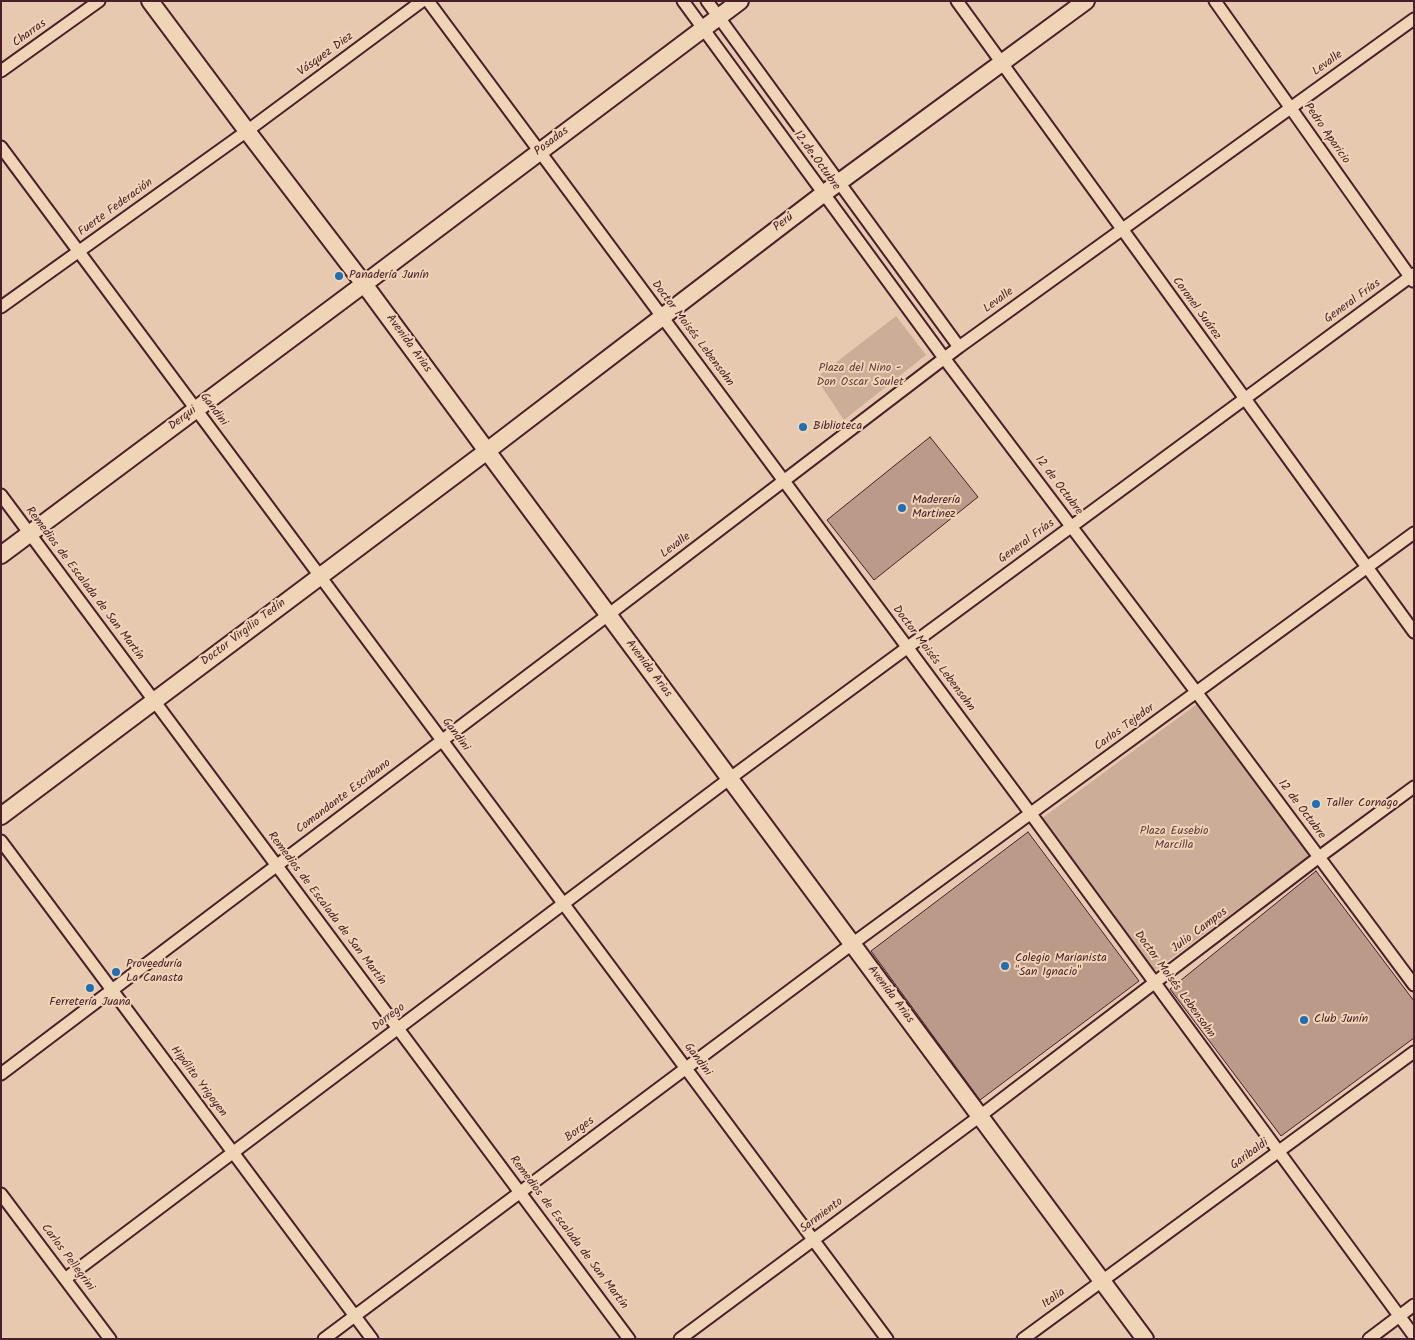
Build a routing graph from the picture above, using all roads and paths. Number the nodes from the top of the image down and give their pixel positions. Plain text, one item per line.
1 (99, 1) edge
2 (150, 1) edge
3 (422, 1) edge
4 (428, 1) edge
5 (683, 1) edge
6 (707, 1) edge
7 (740, 1) edge
8 (956, 1) edge
9 (1086, 1) edge
10 (1215, 1) edge
11 (718, 17) junction
12 (1414, 19) edge
13 (703, 29) junction
14 (1001, 64) junction
15 (1, 71) edge
16 (1290, 108) junction
17 (247, 131) junction
18 (1, 147) edge
19 (540, 152) junction
20 (839, 182) junction
21 (823, 194) junction
22 (1121, 229) junction
23 (79, 252) junction
24 (1413, 278) edge
25 (364, 284) junction
26 (1, 307) edge
27 (662, 317) junction
28 (959, 347) junction
29 (944, 358) junction
30 (1244, 399) junction
31 (196, 410) junction
32 (487, 452) junction
33 (784, 481) junction
34 (1, 495) edge
35 (1071, 526) junction
36 (30, 533) junction
37 (1414, 533) edge
38 (1, 555) edge
39 (1367, 568) junction
40 (320, 576) junction
41 (608, 615) junction
42 (1414, 632) edge
43 (907, 647) junction
44 (1196, 693) junction
45 (154, 701) junction
46 (442, 741) junction
47 (729, 779) junction
48 (1414, 788) edge
49 (1031, 814) junction
50 (1, 816) edge
51 (1, 841) edge
52 (1319, 857) junction
53 (277, 866) junction
54 (563, 904) junction
55 (852, 944) junction
56 (1155, 983) junction
57 (1414, 985) edge
58 (112, 990) junction
59 (398, 1028) junction
60 (1414, 1052) edge
61 (686, 1068) junction
62 (1, 1074) edge
63 (980, 1116) junction
64 (1278, 1151) junction
65 (233, 1152) junction
66 (520, 1192) junction
67 (1, 1194) edge
68 (813, 1240) junction
69 (65, 1279) junction
70 (1102, 1281) junction
71 (1414, 1305) edge
72 (355, 1316) junction
73 (1399, 1316) junction
74 (1414, 1336) edge
75 (110, 1339) edge
76 (324, 1339) edge
77 (372, 1339) edge
78 (629, 1339) edge
79 (680, 1339) edge
80 (886, 1339) edge
81 (1023, 1339) edge
82 (1145, 1339) edge
83 (1369, 1339) edge

1 - 15 street, Charras
2 - 17 main road, Avenida Arias
3 - 17 street, Vásquez Diez
4 - 19 street, Doctor Moisés Lebensohn
5 - 13 street, 12 de Octubre
6 - 11 street, 12 de Octubre
7 - 11 main road, Posadas
8 - 14 street, Coronel Suárez
9 - 14 main road, Perú
10 - 16 street, Pedro Aparicio
11 - 13 main road, Posadas
11 - 20 street, 12 de Octubre
12 - 16 street, Levalle
13 - 19 main road, Posadas
13 - 21 street, 12 de Octubre
14 - 20 main road, Perú
14 - 22 street, Coronel Suárez
16 - 22 street, Levalle
16 - 24 street, Pedro Aparicio
17 - 23 street, Fuerte Federación
17 - 25 main road, Avenida Arias
18 - 23 street, Gandini
19 - 25 main road, Posadas
19 - 27 street, Doctor Moisés Lebensohn
20 - 21 main road, Perú
20 - 28 street, 12 de Octubre
21 - 27 main road, Perú
21 - 29 street, 12 de Octubre
22 - 28 street, Levalle
22 - 30 street, Coronel Suárez
23 - 26 street, Fuerte Federación
23 - 31 street, Gandini
24 - 30 street, General Frías
25 - 31 main road, Derqui
25 - 32 main road, Avenida Arias
27 - 32 main road, Perú
27 - 33 street, Doctor Moisés Lebensohn
28 - 29 street, Levalle
29 - 33 street, Levalle
29 - 35 street, 12 de Octubre
30 - 35 street, General Frías
30 - 39 street, Coronel Suárez
31 - 36 main road, Derqui
31 - 40 street, Gandini
32 - 40 main road, Doctor Virgilio Tedín
32 - 41 main road, Avenida Arias
33 - 41 street, Levalle
33 - 43 street, Doctor Moisés Lebensohn
34 - 36 street, Remedios de Escalada de San Martín
35 - 43 street, General Frías
35 - 44 street, 12 de Octubre
36 - 38 main road, Derqui
36 - 45 street, Remedios de Escalada de San Martín
37 - 39 street, Carlos Tejedor
39 - 42 street, Coronel Suárez
39 - 44 street, Carlos Tejedor
40 - 45 main road, Doctor Virgilio Tedín
40 - 46 street, Gandini
41 - 46 street, Comandante Escribano
41 - 47 main road, Avenida Arias
43 - 47 street, General Frías
43 - 49 street, Doctor Moisés Lebensohn
44 - 49 street, Carlos Tejedor
44 - 52 street, 12 de Octubre
45 - 50 main road, Doctor Virgilio Tedín
45 - 53 street, Remedios de Escalada de San Martín
46 - 53 street, Comandante Escribano
46 - 54 street, Gandini
47 - 54 street, Dorrego
47 - 55 main road, Avenida Arias
48 - 52 street, Julio Campos
49 - 55 street, Carlos Tejedor
49 - 56 street, Doctor Moisés Lebensohn
51 - 58 street, Hipólito Yrigoyen
52 - 56 street, Julio Campos
52 - 57 street, 12 de Octubre
53 - 58 street, Comandante Escribano
53 - 59 street, Remedios de Escalada de San Martín
54 - 59 street, Dorrego
54 - 61 street, Gandini
55 - 61 street, Borges
55 - 63 main road, Avenida Arias
56 - 63 street, Julio Campos
56 - 64 street, Doctor Moisés Lebensohn
58 - 62 street, Comandante Escribano
58 - 65 street, Hipólito Yrigoyen
59 - 65 street, Dorrego
59 - 66 street, Remedios de Escalada de San Martín
60 - 64 street, Garibaldi
61 - 66 street, Borges
61 - 68 street, Gandini
63 - 68 street, Sarmiento
63 - 70 main road, Avenida Arias
64 - 70 street, Garibaldi
64 - 73 street, Doctor Moisés Lebensohn
65 - 69 street, Dorrego
65 - 72 street, Hipólito Yrigoyen
66 - 72 street, Borges
66 - 78 street, Remedios de Escalada de San Martín
67 - 69 street, Carlos Pellegrini
68 - 79 street, Sarmiento
68 - 80 street, Gandini
69 - 75 street, Carlos Pellegrini
70 - 81 street, Italia
70 - 82 main road, Avenida Arias
71 - 73 street
72 - 76 street, Borges
72 - 77 street, Hipólito Yrigoyen
73 - 74 street, Doctor Moisés Lebensohn
73 - 83 street

